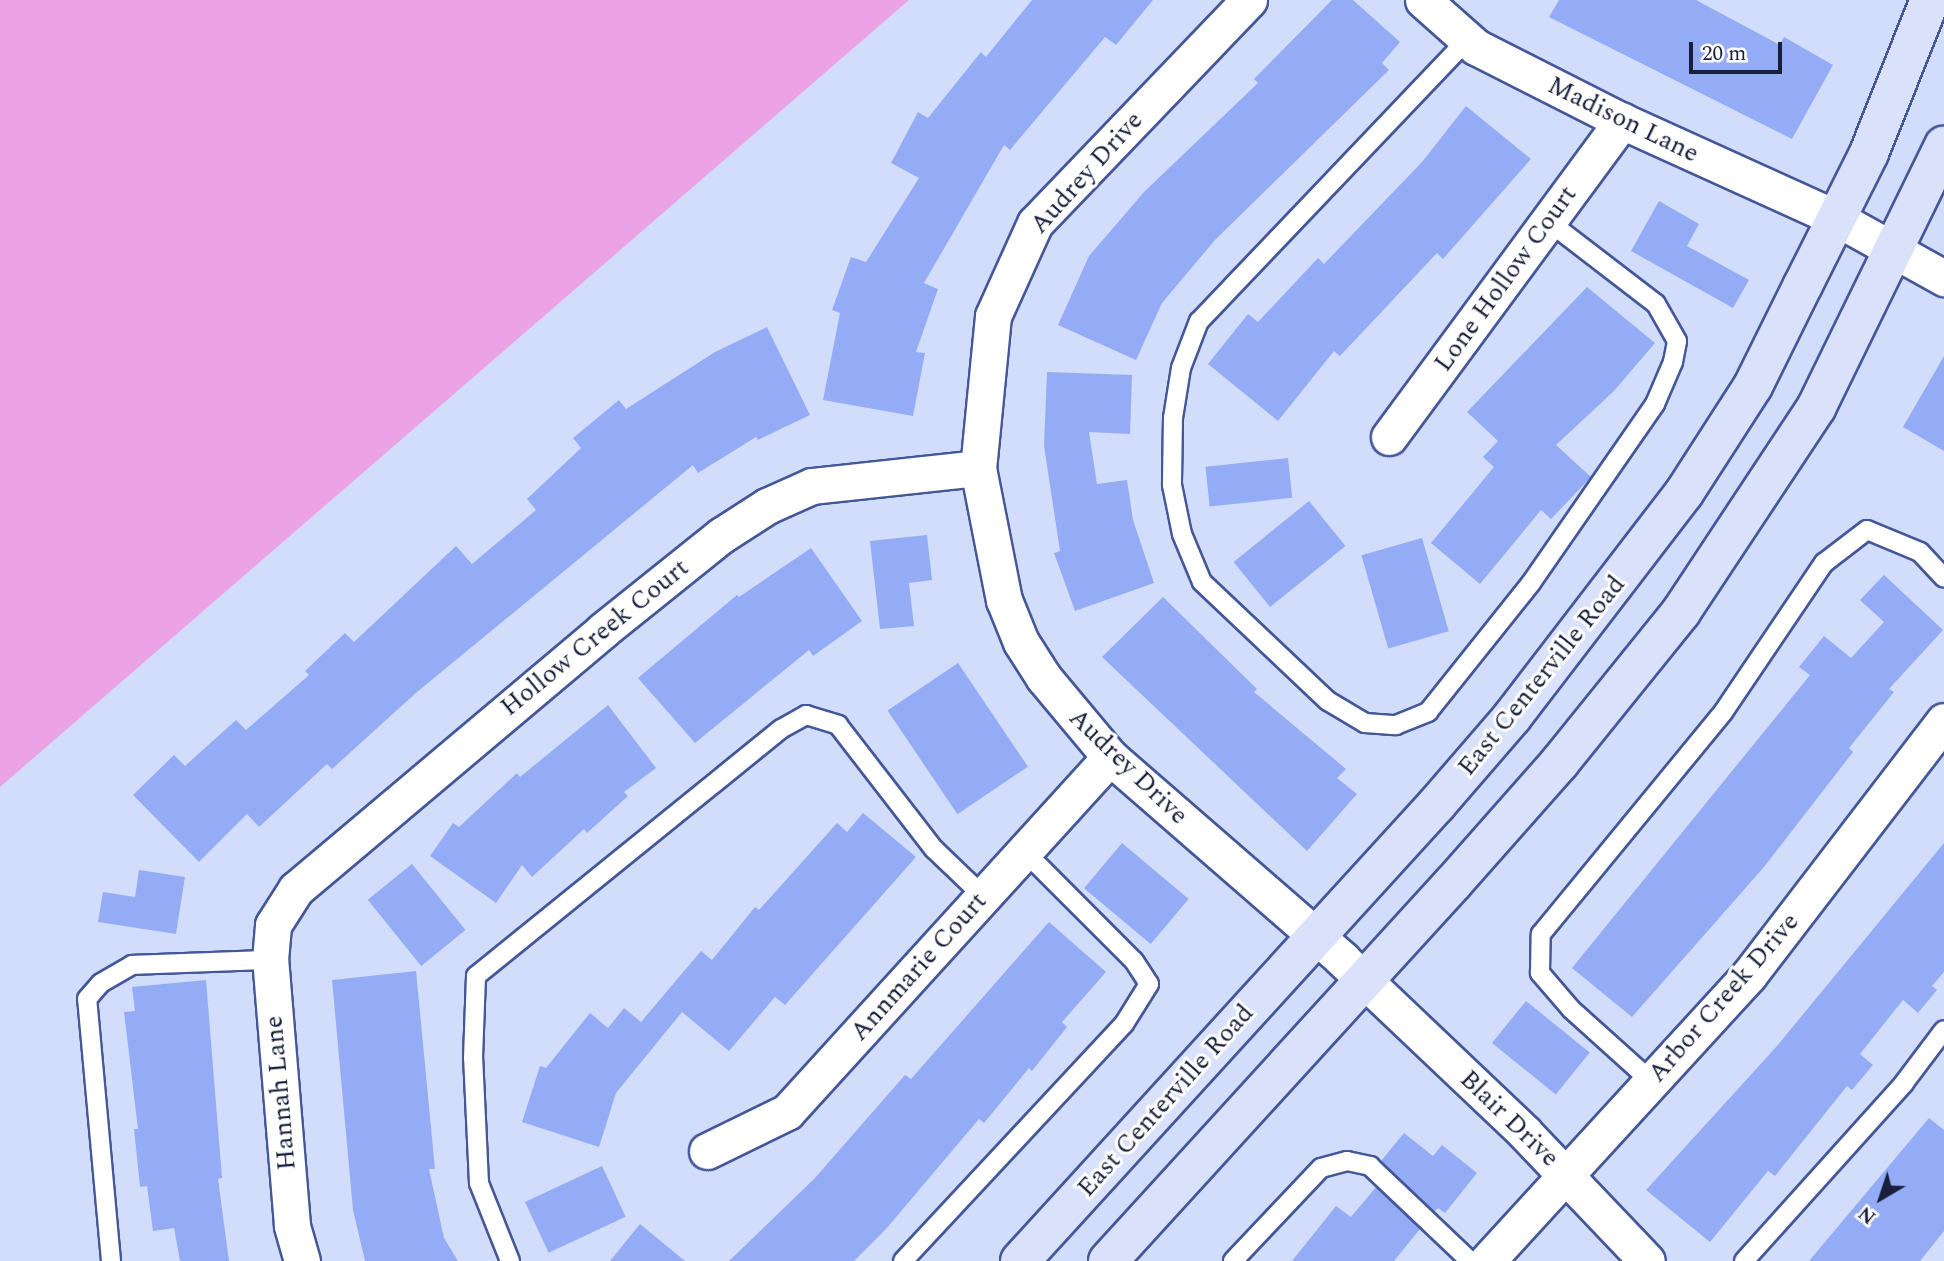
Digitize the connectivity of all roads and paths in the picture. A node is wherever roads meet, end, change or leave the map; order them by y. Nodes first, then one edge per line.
1 (1249, 0) edge
2 (1423, 0) edge
3 (1930, 0) edge
4 (1467, 40) junction
5 (1622, 121) junction
6 (1944, 146) edge
7 (1836, 218) junction
8 (1548, 221) junction
9 (1897, 249) junction
10 (1944, 278) edge
11 (1389, 437) dead end
12 (978, 468) junction
13 (1944, 578) edge
14 (1944, 721) edge
15 (1110, 757) junction
16 (1024, 851) junction
17 (983, 896) junction
18 (273, 925) joint
19 (1316, 936) junction
20 (270, 960) junction
21 (1366, 982) junction
22 (1944, 1030) edge
23 (1652, 1083) junction
24 (707, 1151) dead end
25 (1566, 1174) junction
26 (111, 1261) edge
27 (302, 1261) edge
28 (510, 1261) edge
29 (903, 1261) edge
30 (1020, 1261) edge
31 (1108, 1261) edge
32 (1233, 1261) edge
33 (1469, 1261) edge
34 (1487, 1261) edge
35 (1647, 1261) edge
36 (1744, 1261) edge

1 - 12 street, Audrey Drive
2 - 4 street, Madison Lane
3 - 7 main road, East Centerville Road
4 - 5 street, Madison Lane
4 - 8 lane
5 - 7 street, Madison Lane
5 - 8 street, Lone Hollow Court
6 - 9 main road
7 - 9 street, Madison Lane
7 - 19 main road, East Centerville Road
8 - 11 street, Lone Hollow Court
9 - 10 street, Madison Lane
9 - 21 main road
12 - 15 street, Audrey Drive
12 - 18 street, Hollow Creek Court
13 - 23 lane
14 - 23 street, Arbor Creek Drive
15 - 16 street, Annmarie Court
15 - 19 street, Audrey Drive
16 - 17 street, Annmarie Court
16 - 29 lane
17 - 24 street, Annmarie Court
17 - 28 lane
18 - 20 street, Hannah Lane
19 - 21 street, Audrey Drive
19 - 30 main road, East Centerville Road
20 - 26 lane
20 - 27 street, Hannah Lane
21 - 25 street, Blair Drive
21 - 31 main road
22 - 36 lane
23 - 25 street, Arbor Creek Drive
25 - 34 street, Arbor Creek Drive
25 - 35 street, Blair Drive
32 - 33 lane

